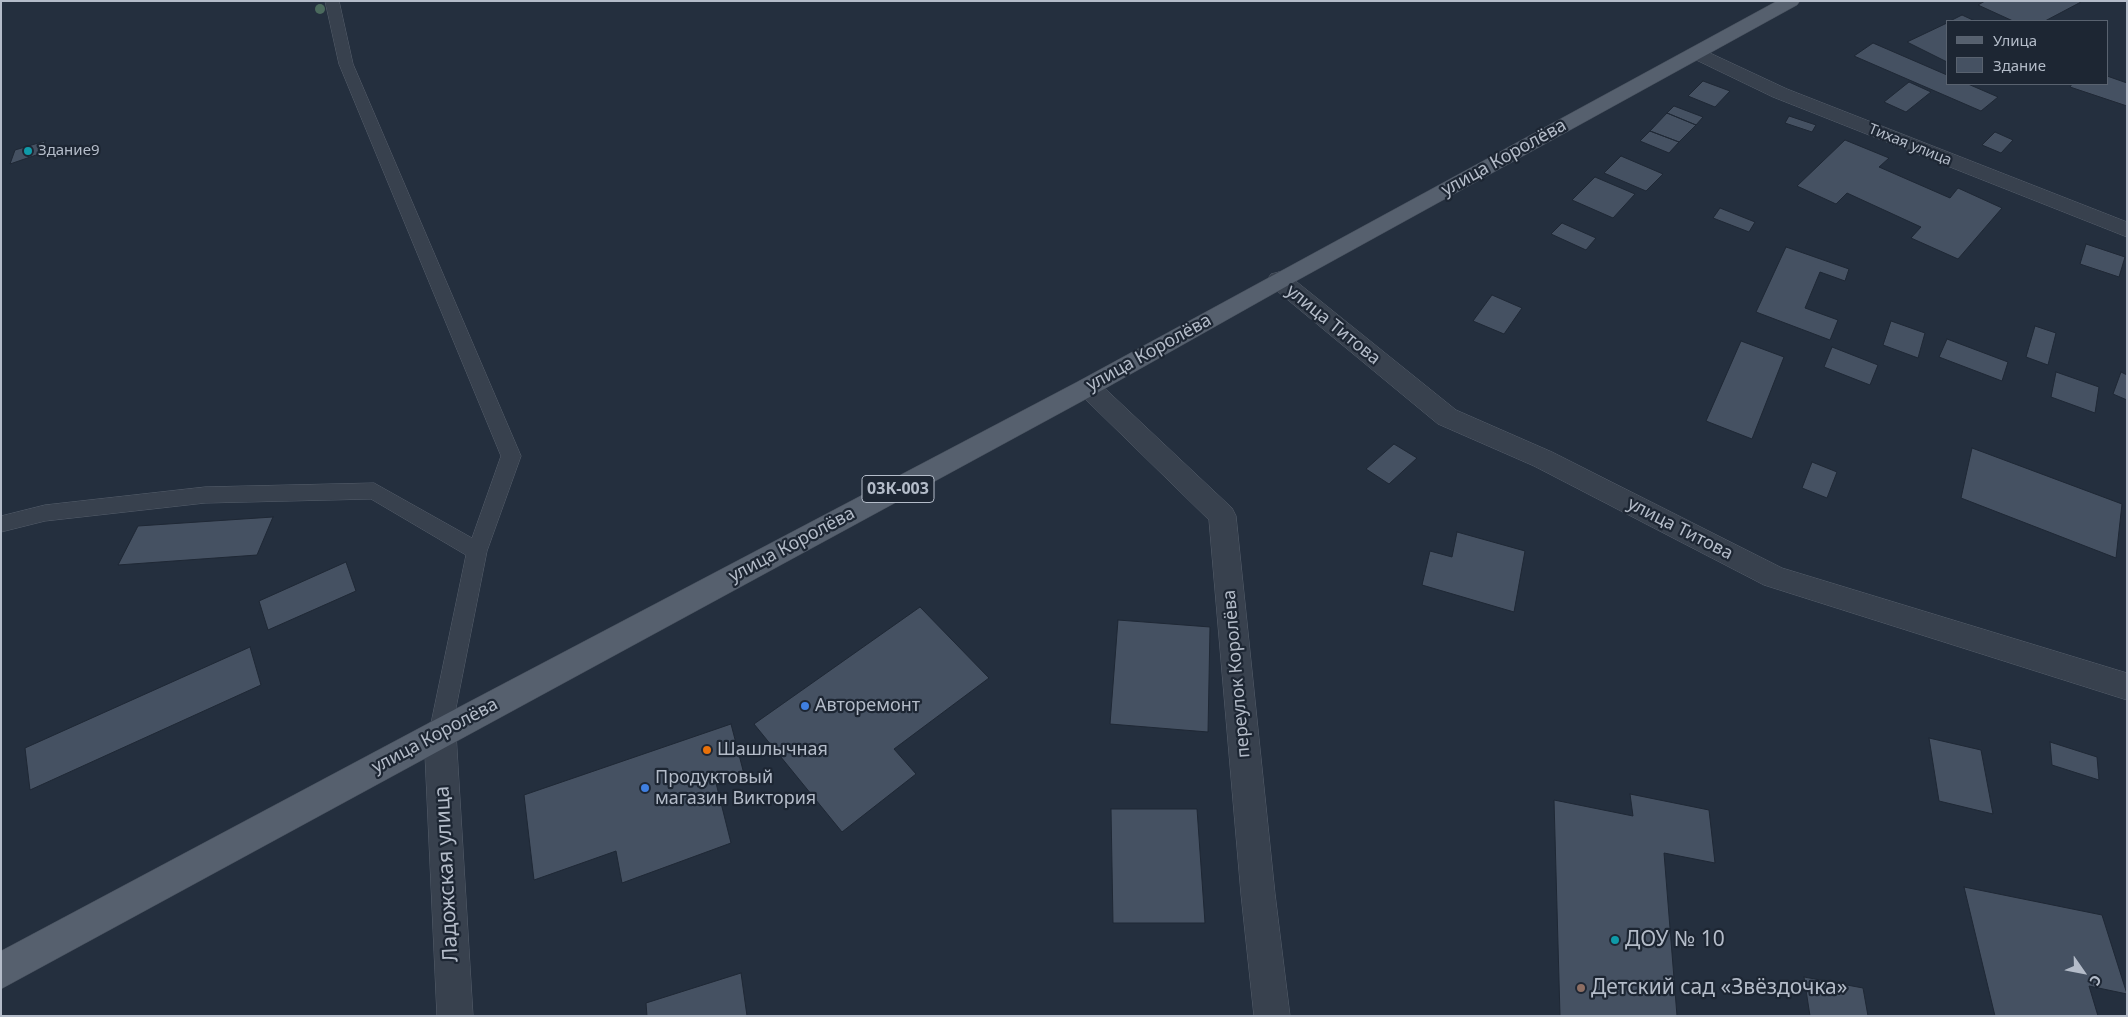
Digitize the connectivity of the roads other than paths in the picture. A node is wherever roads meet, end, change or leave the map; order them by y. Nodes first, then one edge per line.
1 (332, 1) edge
2 (1792, 1) edge
3 (1697, 53) junction
4 (2127, 230) edge
5 (1279, 280) junction
6 (1088, 387) junction
7 (1, 524) edge
8 (477, 551) junction
9 (2127, 687) edge
10 (440, 733) junction
11 (1, 971) edge
12 (454, 1016) edge
13 (1272, 1016) edge

1 - 8 lane
2 - 3 main road, улица Королёва / 03К-003
3 - 4 street, Тихая улица
3 - 5 main road, улица Королёва / 03К-003
5 - 6 main road, улица Королёва / 03К-003
5 - 9 street, улица Титова
6 - 10 main road, улица Королёва / 03К-003
6 - 13 street, переулок Королёва
7 - 8 lane
8 - 10 lane
10 - 11 main road, улица Королёва / 03К-003
10 - 12 street, Ладожская улица

